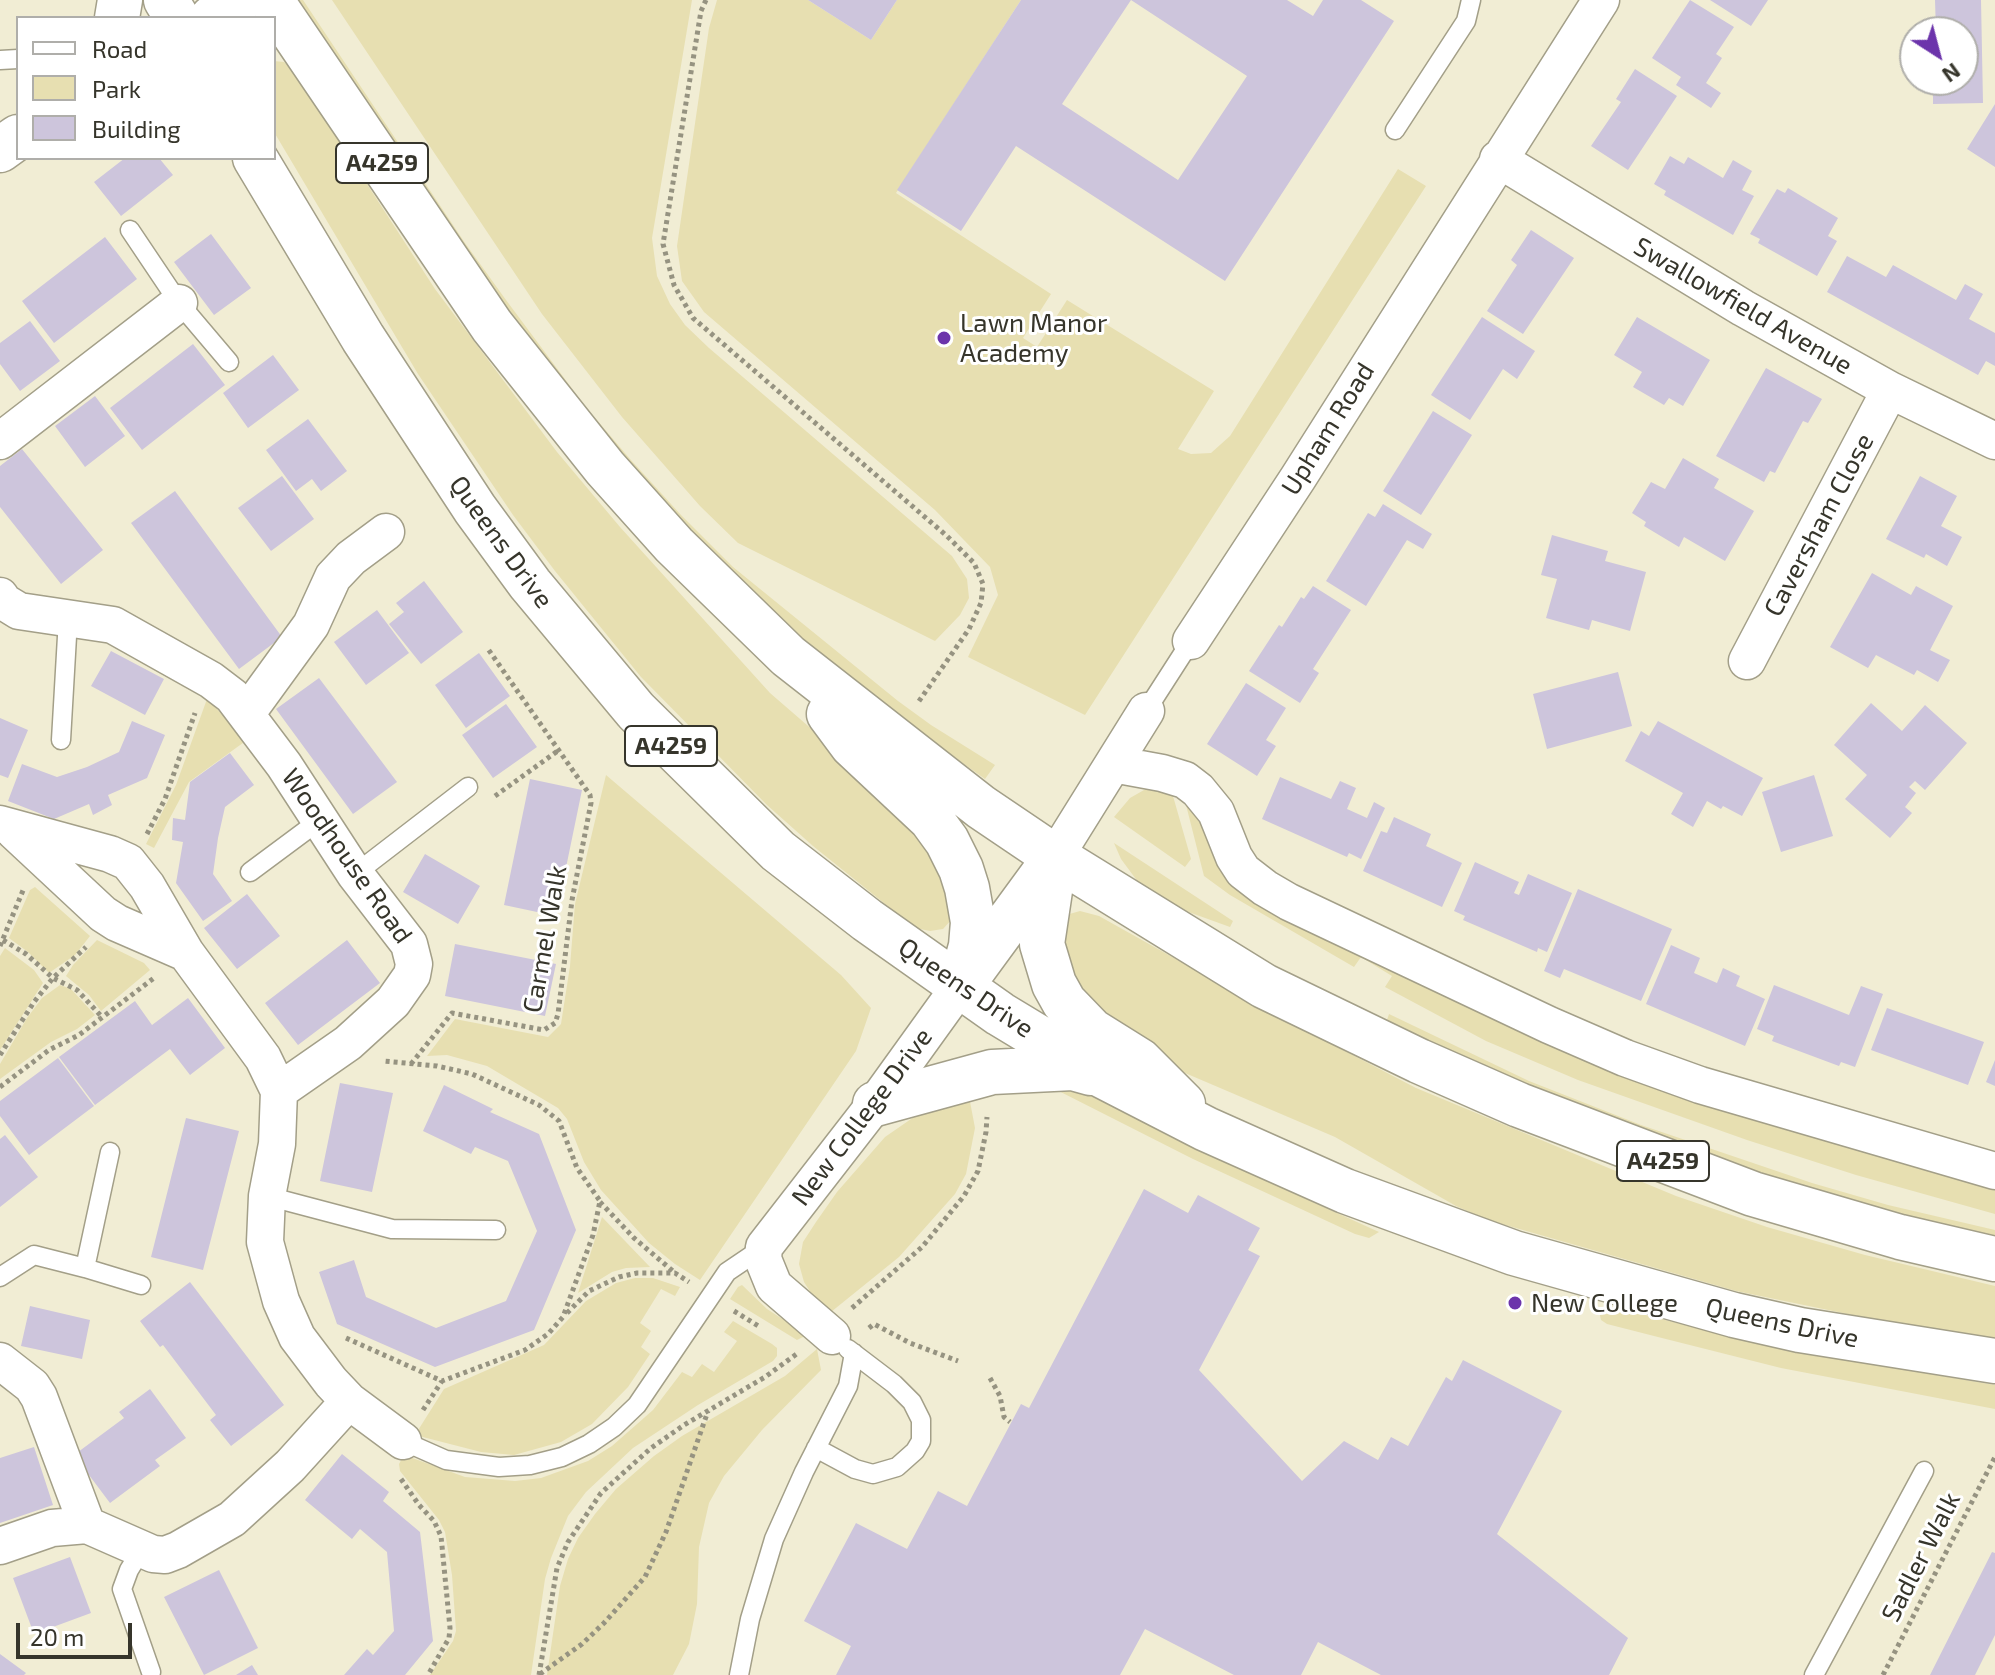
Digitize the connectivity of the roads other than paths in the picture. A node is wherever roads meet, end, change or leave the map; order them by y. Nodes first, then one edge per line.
1 (240, 0) edge
2 (271, 0) edge
3 (1471, 0) edge
4 (1601, 0) edge
5 (215, 16) edge
6 (1395, 130) dead end
7 (1498, 159) junction
8 (256, 160) edge
9 (130, 230) dead end
10 (179, 303) junction
11 (229, 362) dead end
12 (1890, 390) junction
13 (0, 441) edge
14 (1995, 441) edge
15 (386, 532) dead end
16 (0, 596) edge
17 (68, 619) junction
18 (1191, 641) joint
19 (788, 656) junction
20 (1747, 661) dead end
21 (1146, 711) joint
22 (247, 713) junction
23 (61, 740) dead end
24 (1113, 764) junction
25 (468, 787) road end
26 (320, 820) junction
27 (5, 826) edge
28 (1055, 857) junction
29 (250, 872) dead end
30 (355, 874) junction
31 (186, 953) junction
32 (960, 986) junction
33 (1101, 1075) junction
34 (279, 1091) junction
35 (875, 1104) junction
36 (1206, 1129) junction
37 (110, 1152) dead end
38 (1995, 1171) edge
39 (267, 1196) junction
40 (496, 1230) dead end
41 (764, 1247) junction
42 (1995, 1259) edge
43 (85, 1268) junction
44 (0, 1277) edge
45 (141, 1285) dead end
46 (840, 1335) junction
47 (0, 1361) edge
48 (1995, 1361) edge
49 (349, 1401) junction
50 (816, 1448) junction
51 (400, 1457) joint
52 (1924, 1471) dead end
53 (87, 1525) junction
54 (0, 1546) edge
55 (142, 1549) junction
56 (151, 1672) dead end
57 (739, 1675) edge
58 (1814, 1675) edge

1 - 5 main road
2 - 19 main road, A4259
3 - 6 lane
4 - 7 street, Upham Road
7 - 12 street, Swallowfield Avenue
7 - 18 street, Upham Road
8 - 32 main road, Queens Drive / A4259
9 - 10 lane
10 - 11 lane
10 - 13 street
12 - 14 street, Swallowfield Avenue
12 - 20 street, Caversham Close
15 - 22 street
16 - 17 street, Woodhouse Road
17 - 22 street, Woodhouse Road
17 - 23 lane
18 - 21 lane, Upham Road
19 - 28 main road, A4259
19 - 32 main road
21 - 24 street, Upham Road
22 - 26 street, Woodhouse Road
24 - 28 street, Upham Road
24 - 38 street
25 - 30 lane
26 - 29 lane
26 - 30 street, Woodhouse Road
27 - 31 street
27 - 31 street
28 - 32 main road
28 - 36 main road
28 - 42 main road, A4259
30 - 34 street, Woodhouse Road
31 - 34 street
32 - 33 main road, Queens Drive / A4259
32 - 35 street, New College Drive
33 - 35 main road
33 - 36 main road, Queens Drive / A4259
34 - 39 street, New College Drive
35 - 41 street, New College Drive
36 - 48 main road, Queens Drive / A4259
37 - 43 lane
39 - 40 lane
39 - 49 street, New College Drive
41 - 46 street
41 - 51 lane, New College Drive
43 - 44 lane
43 - 45 lane
46 - 50 lane
46 - 50 lane
47 - 53 street
49 - 51 street, New College Drive
49 - 55 street
50 - 57 lane
52 - 58 lane
53 - 54 street
53 - 55 street
55 - 56 lane

